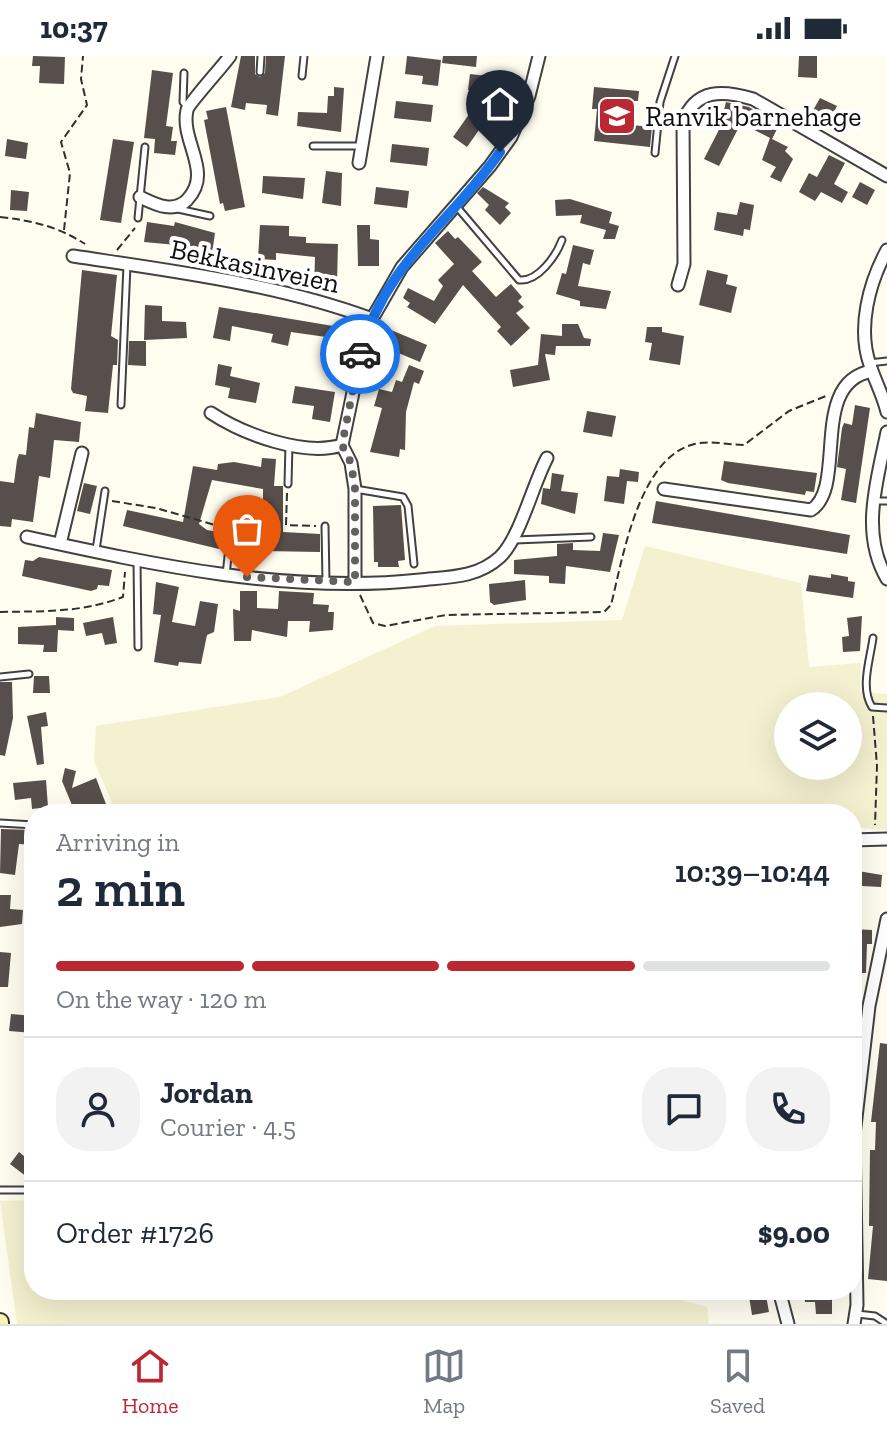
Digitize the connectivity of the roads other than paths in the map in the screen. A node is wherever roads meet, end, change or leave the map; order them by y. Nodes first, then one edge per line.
1 (230, 56) edge
2 (261, 56) edge
3 (304, 56) edge
4 (377, 56) edge
5 (539, 56) edge
6 (675, 56) edge
7 (260, 72) dead end
8 (184, 73) dead end
9 (302, 76) dead end
10 (188, 108) junction
11 (313, 146) dead end
12 (362, 146) junction
13 (145, 147) dead end
14 (655, 153) dead end
15 (359, 163) dead end
16 (887, 176) edge
17 (140, 197) junction
18 (456, 206) junction
19 (173, 208) junction
20 (210, 216) dead end
21 (138, 218) road end
22 (562, 240) dead end
23 (887, 250) edge
24 (73, 256) dead end
25 (128, 264) junction
26 (882, 275) edge
27 (678, 285) dead end
28 (372, 319) junction
29 (887, 361) edge
30 (871, 367) junction
31 (121, 405) dead end
32 (887, 412) edge
33 (211, 413) dead end
34 (887, 432) edge
35 (289, 443) junction
36 (342, 445) junction
37 (82, 453) dead end
38 (547, 458) dead end
39 (288, 484) road end
40 (355, 489) junction
41 (664, 489) dead end
42 (105, 491) dead end
43 (883, 503) edge
44 (325, 526) road end
45 (231, 529) road end
46 (27, 537) dead end
47 (591, 537) dead end
48 (510, 542) junction
49 (60, 544) junction
50 (96, 551) junction
51 (131, 558) junction
52 (414, 564) dead end
53 (225, 576) junction
54 (887, 579) edge
55 (326, 582) junction
56 (355, 582) junction
57 (873, 638) dead end
58 (138, 647) dead end
59 (29, 674) dead end
60 (0, 677) edge
61 (887, 708) edge
62 (0, 823) edge
63 (24, 824) edge
64 (887, 839) edge
65 (862, 840) edge
66 (887, 919) edge
67 (862, 1066) edge
68 (0, 1190) edge
69 (24, 1190) edge
70 (782, 1300) edge
71 (855, 1319) edge
72 (788, 1324) edge
73 (887, 1324) edge

1 - 10 street
2 - 7 lane
3 - 9 lane
4 - 12 street
5 - 18 street
6 - 14 lane
8 - 10 lane
10 - 19 street
11 - 12 lane
12 - 15 street
13 - 17 lane
16 - 27 street
17 - 19 street
17 - 21 lane
18 - 22 lane
18 - 28 street
19 - 20 lane
23 - 26 street
24 - 25 street, Bekkasinveien
25 - 28 street, Bekkasinveien
25 - 31 lane, Bekkasinveien
26 - 30 street
28 - 36 street
29 - 30 lane
30 - 32 street
30 - 41 street
33 - 35 street
34 - 43 street
35 - 36 street
35 - 39 lane
36 - 40 street
37 - 49 street
38 - 48 street
40 - 52 lane
40 - 56 street
42 - 50 lane
43 - 54 street
44 - 55 lane
45 - 53 lane
46 - 49 street
47 - 48 lane
48 - 56 street
49 - 50 street
50 - 51 street
51 - 53 street
51 - 58 lane
53 - 55 street
55 - 56 street
57 - 61 lane
59 - 60 lane
62 - 63 lane
64 - 65 street
66 - 67 street
68 - 69 lane
70 - 72 street
71 - 73 lane

